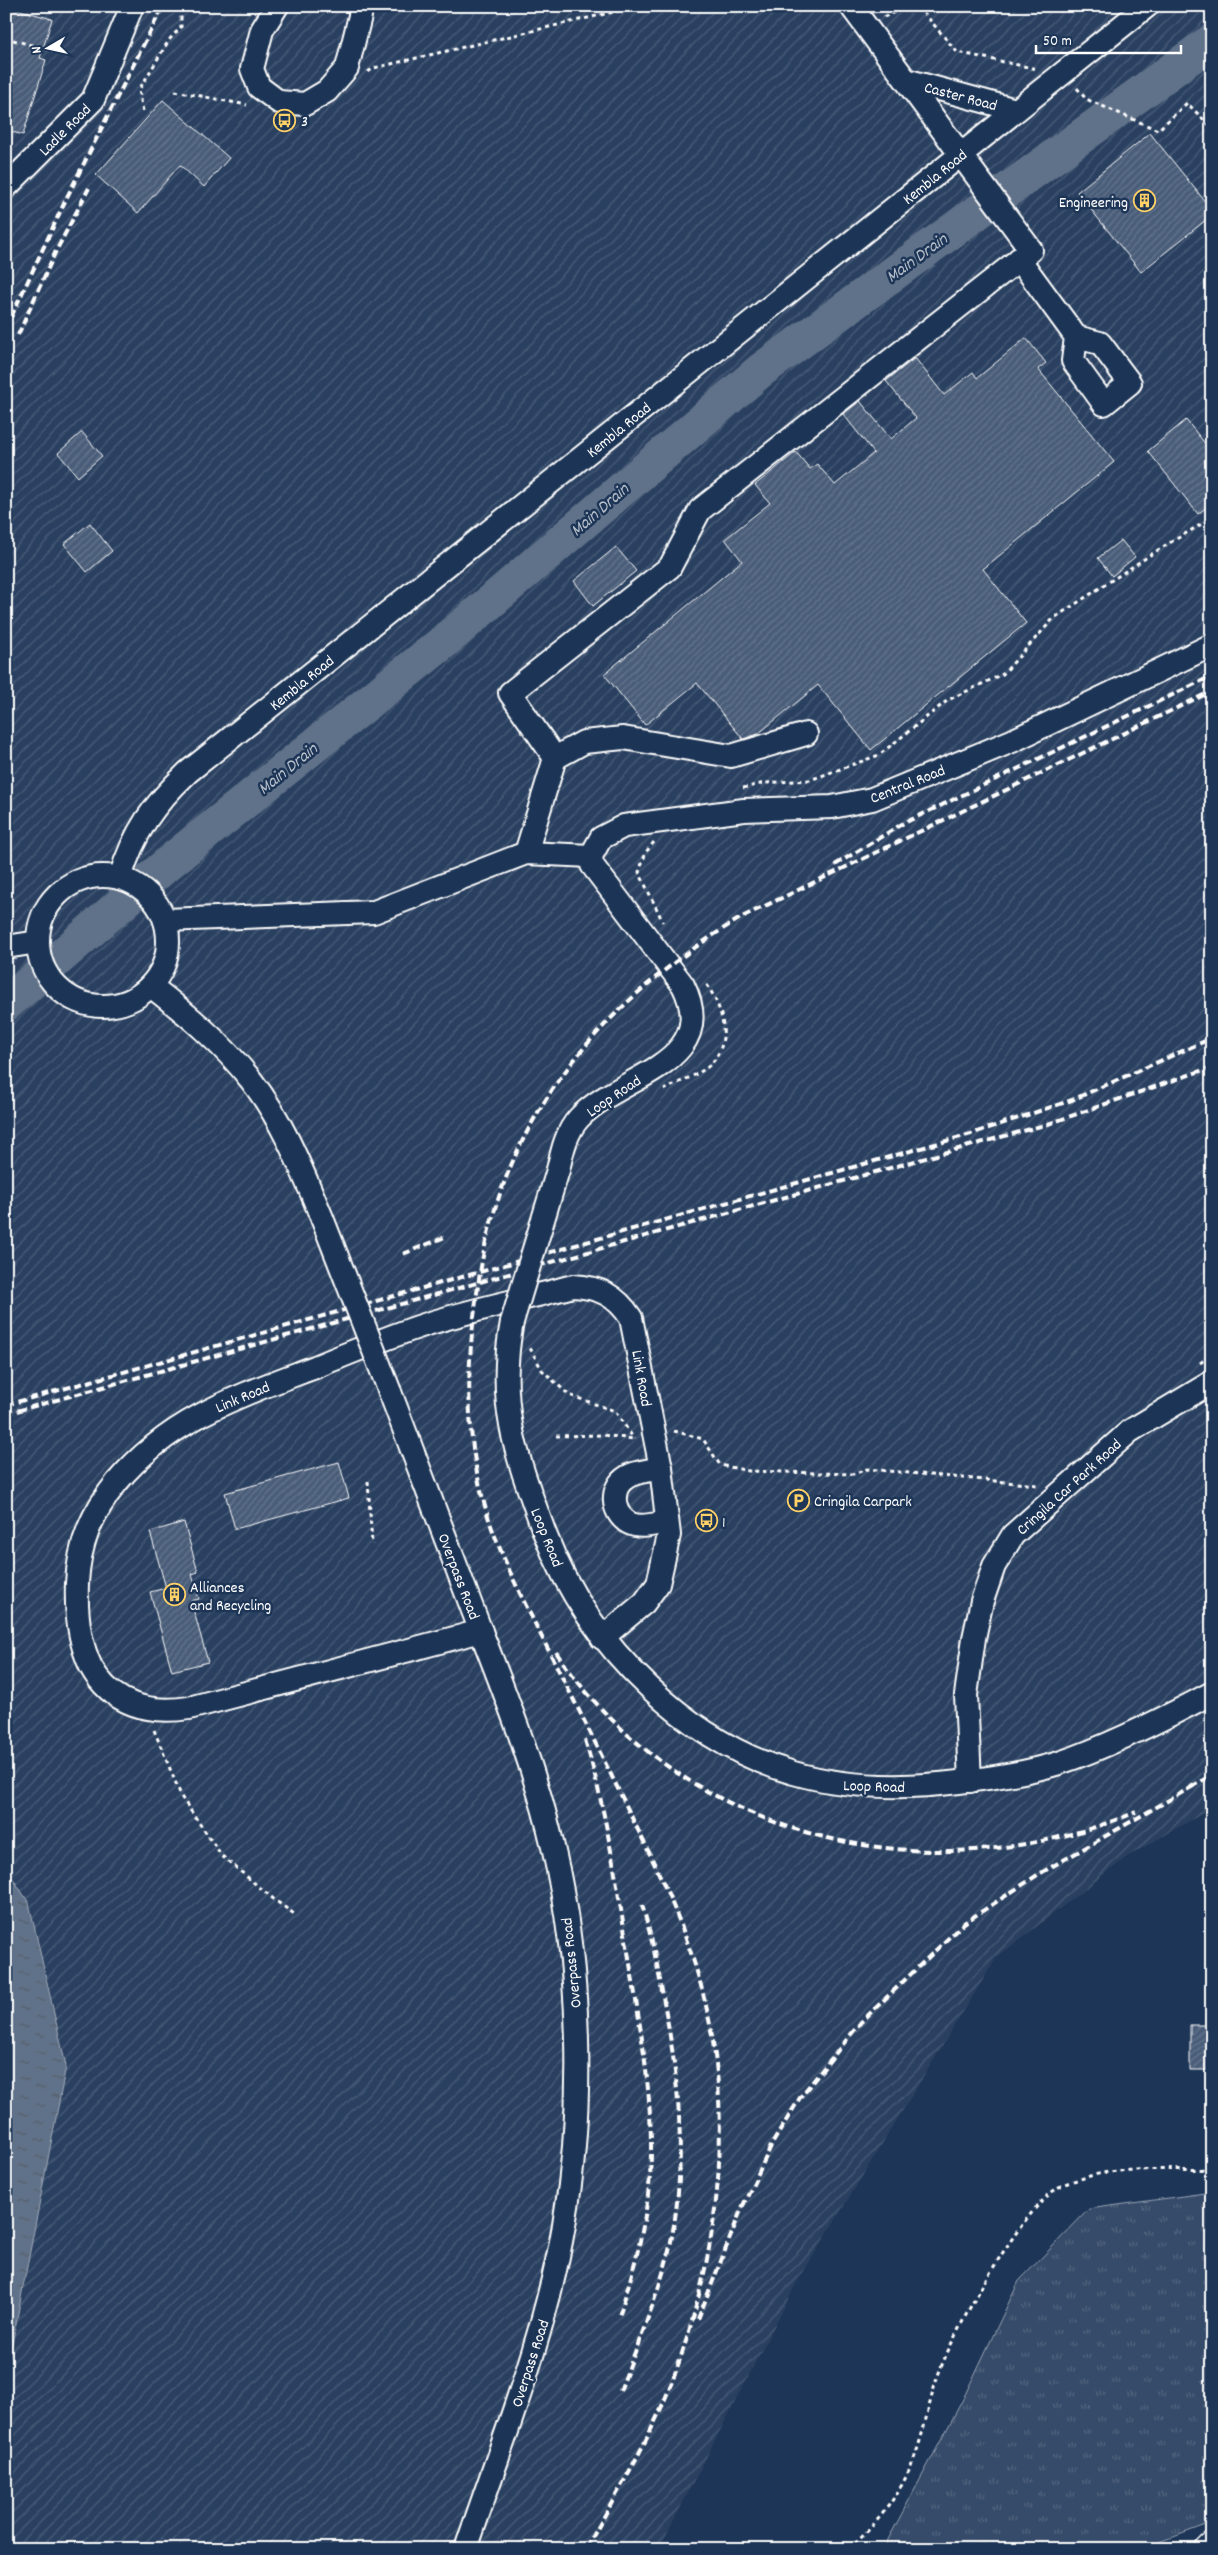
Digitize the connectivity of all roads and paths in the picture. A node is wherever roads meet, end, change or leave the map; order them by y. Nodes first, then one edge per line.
1 (132, 6) edge
2 (181, 6) edge
3 (277, 6) edge
4 (360, 6) edge
5 (639, 6) edge
6 (657, 6) edge
7 (908, 6) edge
8 (918, 6) edge
9 (1147, 6) edge
10 (844, 7) edge
11 (865, 25) junction
12 (13, 40) dead end
13 (68, 55) dead end
14 (366, 73) dead end
15 (1064, 73) junction
16 (906, 80) junction
17 (175, 91) dead end
18 (252, 106) dead end
19 (1016, 110) junction
20 (143, 111) dead end
21 (1212, 128) edge
22 (961, 154) junction
23 (6, 187) edge
24 (1019, 259) junction
25 (1076, 337) dead end
26 (1212, 645) edge
27 (806, 734) dead end
28 (554, 758) junction
29 (526, 853) junction
30 (591, 856) junction
31 (120, 878) junction
32 (160, 910) junction
33 (6, 947) edge
34 (39, 948) junction
35 (151, 986) junction
36 (529, 1339) dead end
37 (1212, 1355) edge
38 (1205, 1373) edge
39 (556, 1436) dead end
40 (643, 1436) junction
41 (661, 1468) junction
42 (368, 1481) dead end
43 (1043, 1481) dead end
44 (667, 1522) junction
45 (372, 1545) dead end
46 (481, 1631) junction
47 (602, 1638) junction
48 (1212, 1693) edge
49 (145, 1708) junction
50 (970, 1780) junction
51 (298, 1916) dead end
52 (1212, 2169) edge
53 (1212, 2546) edge
54 (466, 2549) edge
55 (849, 2549) edge
56 (1209, 2549) edge

1 - 23 street, Ladle Road
2 - 20 path
3 - 4 street
5 - 14 path
6 - 10 path
7 - 11 path
8 - 15 path
9 - 15 street, Kembla Road
10 - 11 street, Caster Road
11 - 16 street, Caster Road
12 - 13 path
15 - 19 street, Kembla Road
15 - 21 path
16 - 19 street, Caster Road
16 - 22 street, Caster Road
17 - 18 path
19 - 22 street, Kembla Road
22 - 24 street, Caster Road
22 - 31 street, Kembla Road
24 - 25 street
24 - 28 street
26 - 30 street, Central Road
27 - 28 street
28 - 29 street
29 - 30 street
29 - 32 street
30 - 47 street, Loop Road, bridge
31 - 32 street
31 - 34 street
32 - 35 street
33 - 34 street
34 - 35 street
35 - 46 street, Overpass Road, bridge
36 - 40 path
37 - 38 path
38 - 50 street, Cringila Car Park Road
39 - 40 path
40 - 41 street, Link Road
40 - 43 path
40 - 49 street, Link Road
41 - 44 street, Link Road
41 - 44 street
42 - 45 path
44 - 47 street, Link Road
46 - 49 street, Link Road
46 - 54 street, Overpass Road
47 - 50 street, Loop Road
48 - 50 street, Loop Road
49 - 51 path
52 - 55 path
53 - 56 main road

